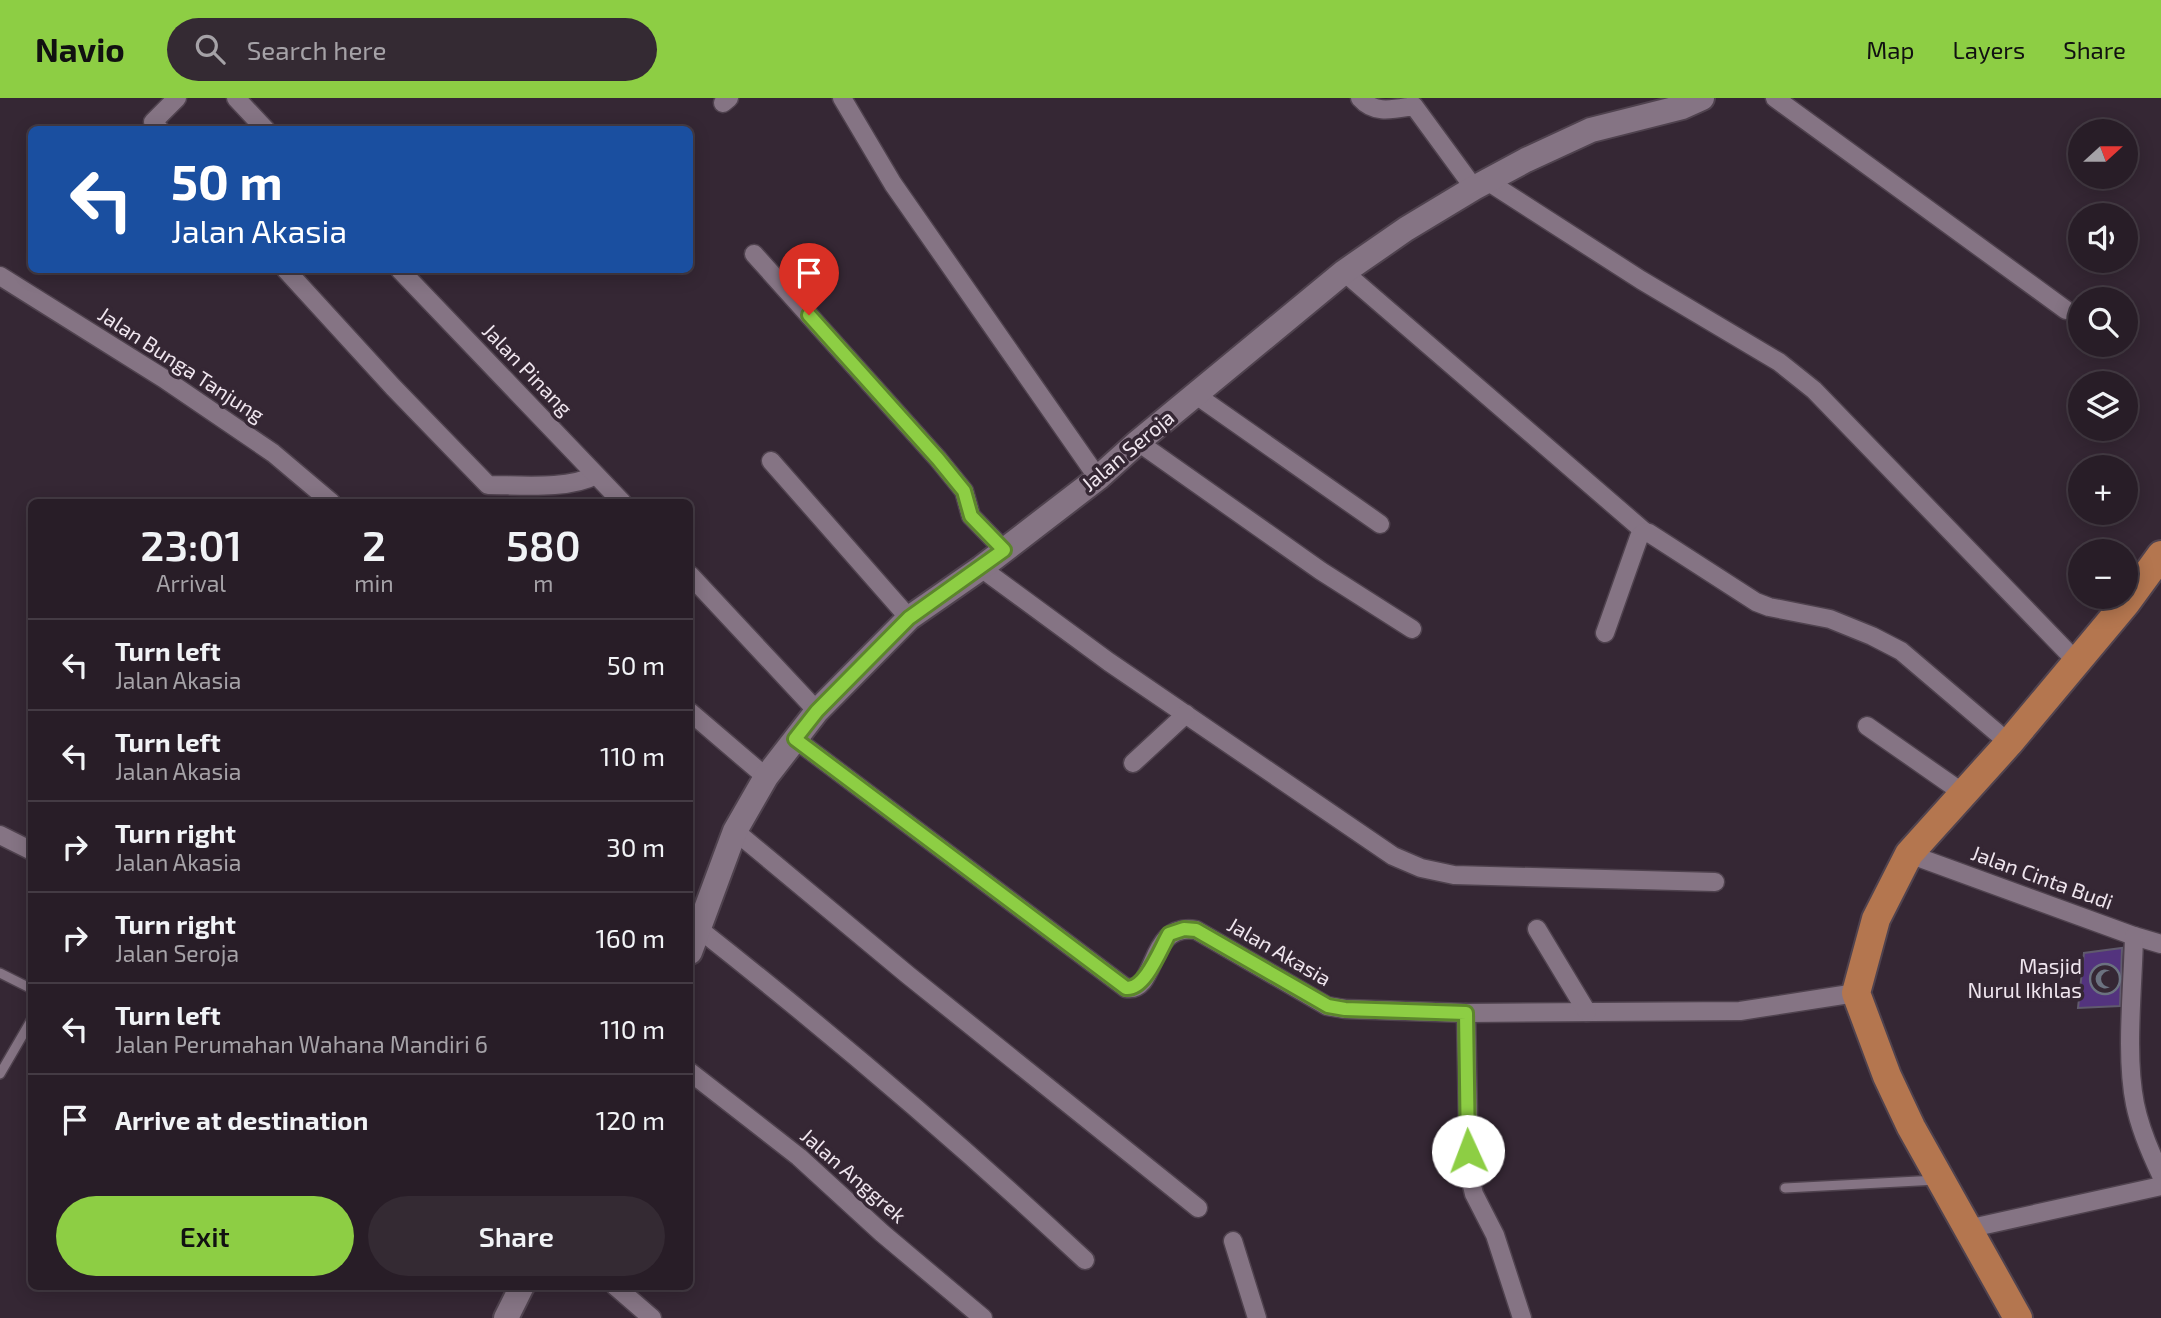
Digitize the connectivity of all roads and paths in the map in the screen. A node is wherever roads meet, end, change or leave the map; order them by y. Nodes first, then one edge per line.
1 (177, 98) edge
2 (236, 98) edge
3 (842, 98) edge
4 (1360, 98) edge
5 (1702, 98) edge
6 (1775, 98) edge
7 (1418, 102) edge
8 (156, 126) edge
9 (262, 126) edge
10 (1481, 185) junction
11 (754, 254) dead end
12 (1344, 272) junction
13 (289, 273) edge
14 (403, 273) edge
15 (0, 276) edge
16 (2066, 310) dead end
17 (1196, 395) junction
18 (1138, 442) junction
19 (771, 461) dead end
20 (596, 475) junction
21 (1098, 478) junction
22 (327, 499) edge
23 (619, 499) edge
24 (1380, 524) dead end
25 (1645, 532) junction
26 (1004, 550) junction
27 (2161, 555) edge
28 (981, 568) junction
29 (693, 578) edge
30 (909, 618) junction
31 (1412, 629) dead end
32 (1605, 633) dead end
33 (2077, 662) junction
34 (817, 711) junction
35 (1186, 714) junction
36 (693, 715) edge
37 (1867, 726) dead end
38 (795, 739) junction
39 (2009, 743) junction
40 (1133, 763) dead end
41 (766, 777) junction
42 (1963, 793) junction
43 (735, 831) junction
44 (0, 835) edge
45 (28, 849) edge
46 (1909, 853) junction
47 (1715, 882) dead end
48 (699, 929) junction
49 (1537, 929) dead end
50 (2134, 936) junction
51 (693, 944) edge
52 (2161, 944) edge
53 (0, 973) edge
54 (28, 987) edge
55 (1856, 993) junction
56 (1587, 1012) junction
57 (1466, 1013) junction
58 (28, 1026) edge
59 (0, 1074) edge
60 (693, 1074) edge
61 (2161, 1175) edge
62 (1938, 1180) junction
63 (2161, 1186) edge
64 (1785, 1188) dead end
65 (1198, 1208) dead end
66 (1967, 1229) junction
67 (1233, 1241) dead end
68 (1085, 1260) dead end
69 (520, 1290) edge
70 (620, 1290) edge
71 (506, 1318) edge
72 (652, 1318) edge
73 (982, 1318) edge
74 (1257, 1318) edge
75 (1522, 1318) edge
76 (2018, 1318) edge

1 - 8 street
2 - 9 street
3 - 21 street
4 - 7 street
5 - 10 street, Jalan Seroja
6 - 16 street
7 - 10 street
10 - 12 street, Jalan Seroja
10 - 33 street
11 - 26 street
12 - 17 street, Jalan Seroja
12 - 25 street
13 - 20 street
14 - 20 street, Jalan Pinang
15 - 22 street, Jalan Bunga Tanjung
17 - 18 street, Jalan Seroja
17 - 24 street
18 - 21 street, Jalan Seroja
18 - 31 street
19 - 30 street
20 - 23 street, Jalan Pinang
21 - 26 street, Jalan Seroja
25 - 32 street
25 - 39 street
26 - 28 street, Jalan Seroja
27 - 33 main road
28 - 30 street, Jalan Seroja
28 - 35 street
29 - 34 street
30 - 34 street, Jalan Seroja
33 - 39 main road
34 - 38 street, Jalan Seroja
35 - 40 street
35 - 47 street
36 - 41 street
37 - 42 street
38 - 41 street, Jalan Seroja
38 - 57 street, Jalan Akasia
39 - 42 main road
41 - 43 street, Jalan Seroja
42 - 46 main road
43 - 48 street, Jalan Seroja
43 - 65 street
44 - 45 street
46 - 50 street, Jalan Cinta Budi
46 - 55 main road
48 - 51 street, Jalan Seroja
48 - 68 street
49 - 56 street
50 - 52 street, Jalan Cinta Budi
50 - 61 street
53 - 54 lane
55 - 56 street, Jalan Akasia
55 - 62 main road
56 - 57 street, Jalan Akasia
57 - 75 street
58 - 59 lane
60 - 73 street, Jalan Anggrek
62 - 64 lane
62 - 66 main road
63 - 66 street
66 - 76 main road
67 - 74 street
69 - 71 street
70 - 72 street

